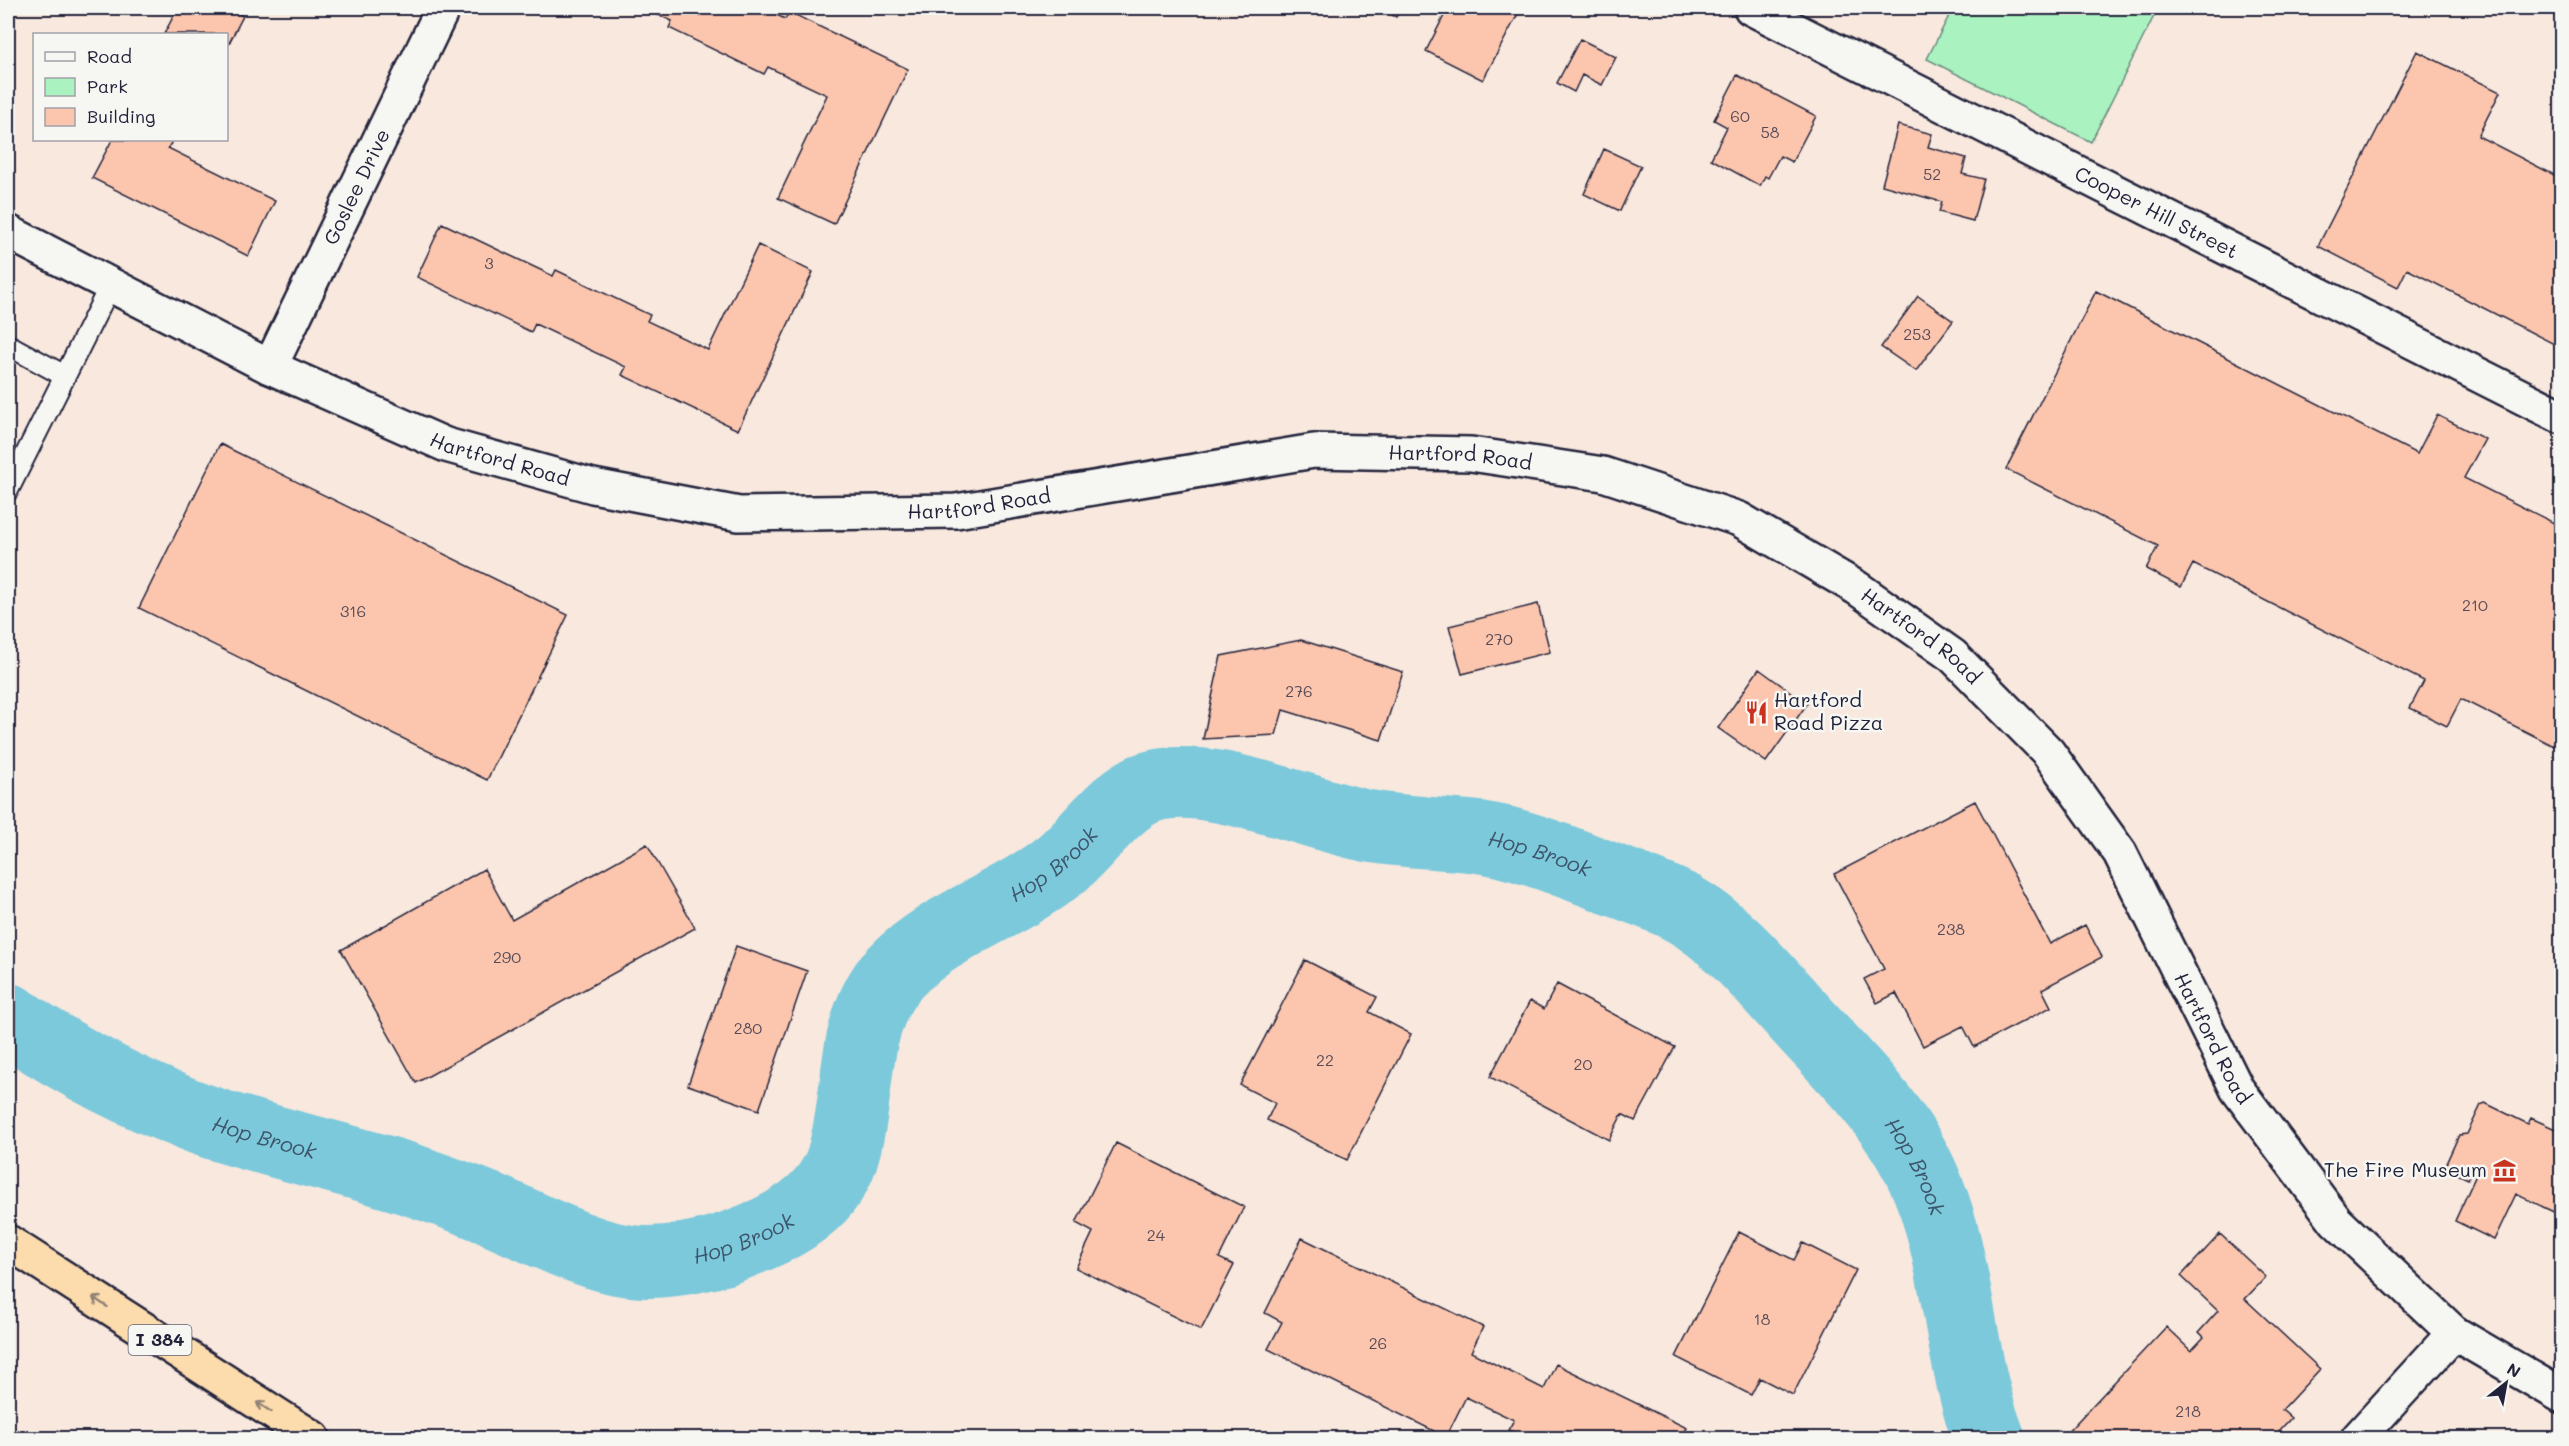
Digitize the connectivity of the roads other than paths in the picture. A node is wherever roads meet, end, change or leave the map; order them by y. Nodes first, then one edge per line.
1 (443, 8) edge
2 (1751, 8) edge
3 (8, 231) edge
4 (111, 284) junction
5 (8, 345) edge
6 (270, 367) junction
7 (65, 376) junction
8 (2562, 417) edge
9 (8, 490) edge
10 (8, 1242) edge
11 (2454, 1332) junction
12 (2562, 1396) edge
13 (313, 1438) edge
14 (2358, 1438) edge

1 - 6 main road, Goslee Drive
2 - 8 main road, Cooper Hill Street
3 - 4 main road, Hartford Road
4 - 6 main road, Hartford Road
4 - 7 lane
5 - 7 lane
6 - 11 main road, Hartford Road
7 - 9 lane
13 -> 10 highway, I 384
11 - 12 main road, Hartford Road
11 - 14 main road

